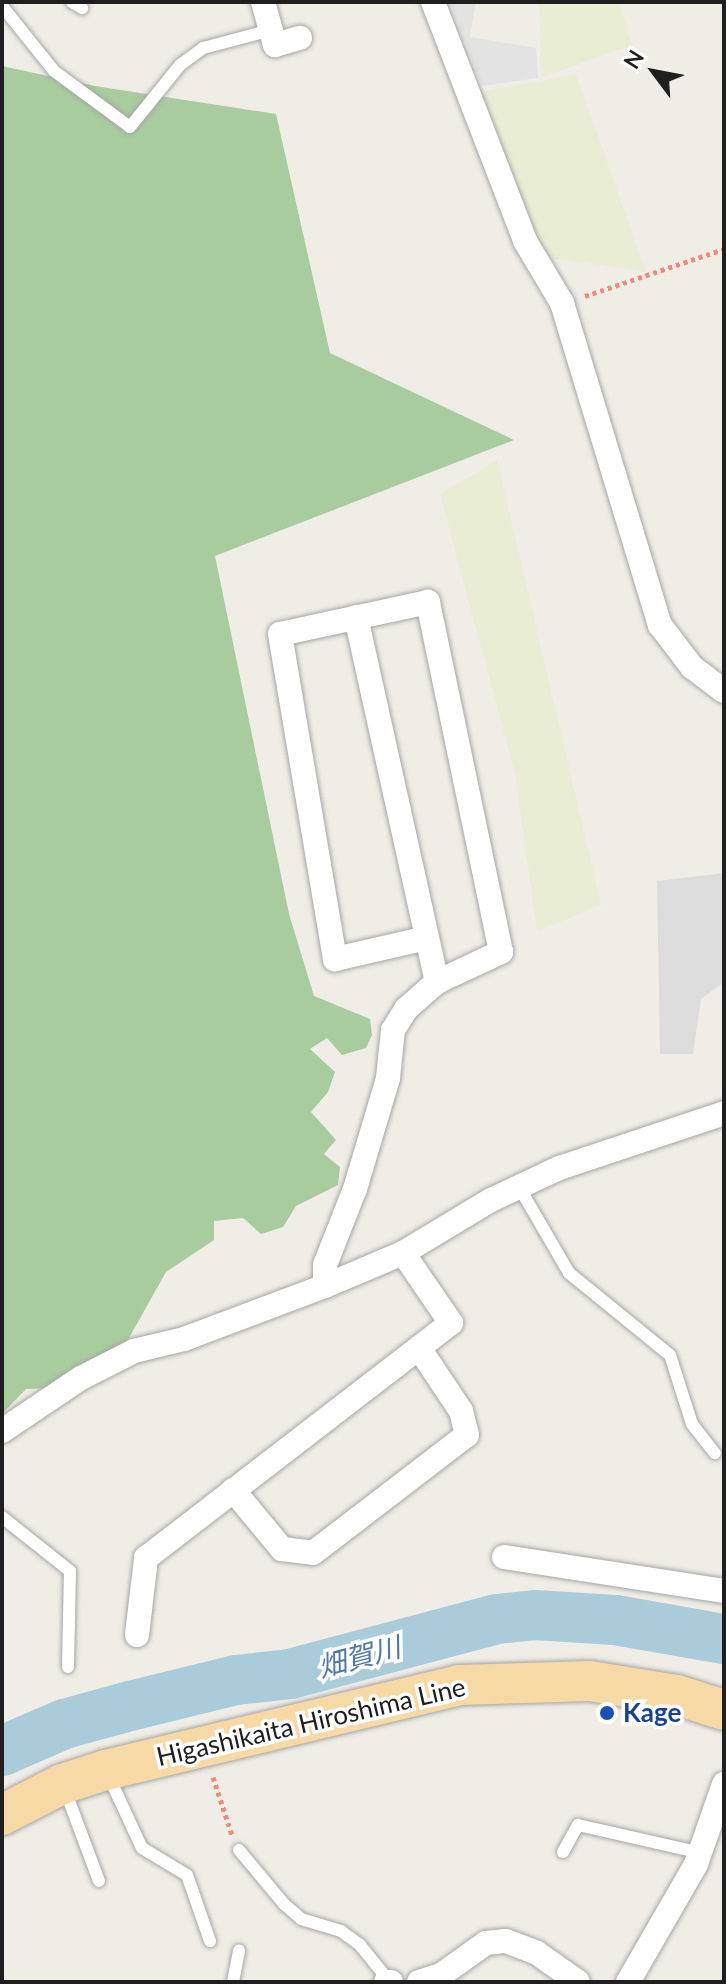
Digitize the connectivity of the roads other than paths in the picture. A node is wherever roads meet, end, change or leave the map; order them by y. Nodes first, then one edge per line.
1 (263, 2) edge
2 (433, 2) edge
3 (2, 6) edge
4 (271, 30) junction
5 (300, 38) dead end
6 (356, 617) junction
7 (724, 691) edge
8 (427, 938) junction
9 (437, 982) junction
10 (724, 1113) edge
11 (519, 1187) junction
12 (403, 1253) junction
13 (325, 1286) junction
14 (419, 1348) junction
15 (2, 1431) edge
16 (715, 1453) dead end
17 (233, 1490) junction
18 (2, 1517) edge
19 (504, 1557) dead end
20 (724, 1591) edge
21 (137, 1635) dead end
22 (68, 1667) dead end
23 (724, 1710) edge
24 (106, 1770) junction
25 (62, 1784) junction
26 (724, 1784) edge
27 (2, 1815) edge
28 (239, 1850) road end
29 (563, 1852) dead end
30 (701, 1853) junction
31 (99, 1881) dead end
32 (210, 1941) dead end
33 (239, 1951) dead end
34 (233, 1982) edge
35 (389, 1982) edge
36 (419, 1982) edge
37 (578, 1982) edge
38 (628, 1982) edge

1 - 4 street
2 - 7 street
3 - 4 lane
4 - 5 street
6 - 8 street
6 - 8 street
6 - 9 street
8 - 9 street
9 - 13 street
10 - 11 street
11 - 12 street
11 - 16 lane
12 - 13 street
12 - 14 street
13 - 15 street
14 - 17 street
14 - 17 street
17 - 21 street
18 - 22 lane
19 - 20 street
23 - 24 main road, Higashikaita Hiroshima Line
24 - 25 main road, Higashikaita Hiroshima Line
24 - 32 lane
25 - 27 main road, Higashikaita Hiroshima Line
25 - 31 lane
26 - 30 street
28 - 35 lane
29 - 30 lane
30 - 38 street
33 - 34 lane
36 - 37 street

